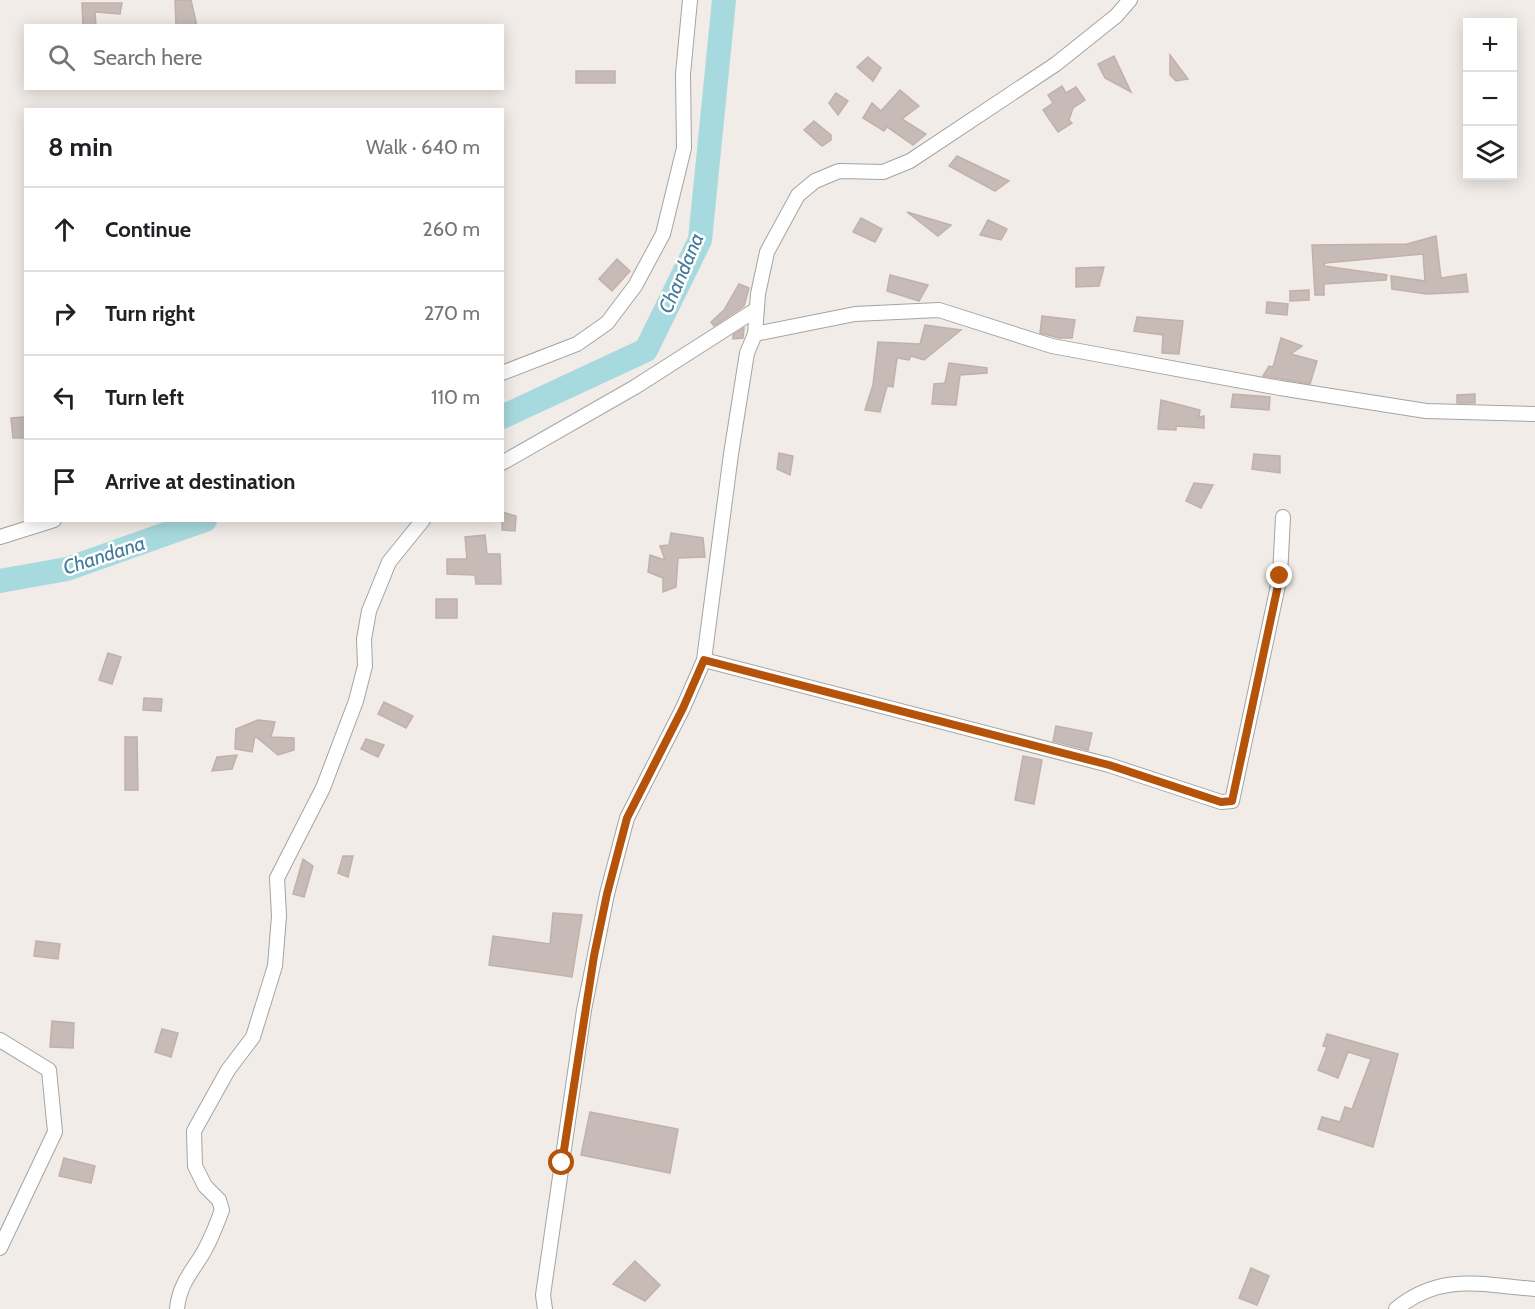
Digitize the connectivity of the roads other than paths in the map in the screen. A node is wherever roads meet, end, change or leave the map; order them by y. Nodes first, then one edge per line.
1 (690, 0) edge
2 (1130, 0) edge
3 (757, 309) junction
4 (755, 334) junction
5 (504, 372) edge
6 (1535, 414) edge
7 (504, 462) edge
8 (1283, 517) dead end
9 (48, 522) edge
10 (421, 522) edge
11 (0, 537) edge
12 (704, 660) junction
13 (0, 1040) edge
14 (0, 1248) edge
15 (1535, 1289) edge
16 (177, 1309) edge
17 (545, 1309) edge
18 (1396, 1309) edge

1 - 5 street
2 - 3 street
3 - 4 street
3 - 7 street
4 - 6 street
4 - 12 street
8 - 12 street
9 - 11 street
10 - 16 street
12 - 17 street
13 - 14 street
15 - 18 street

